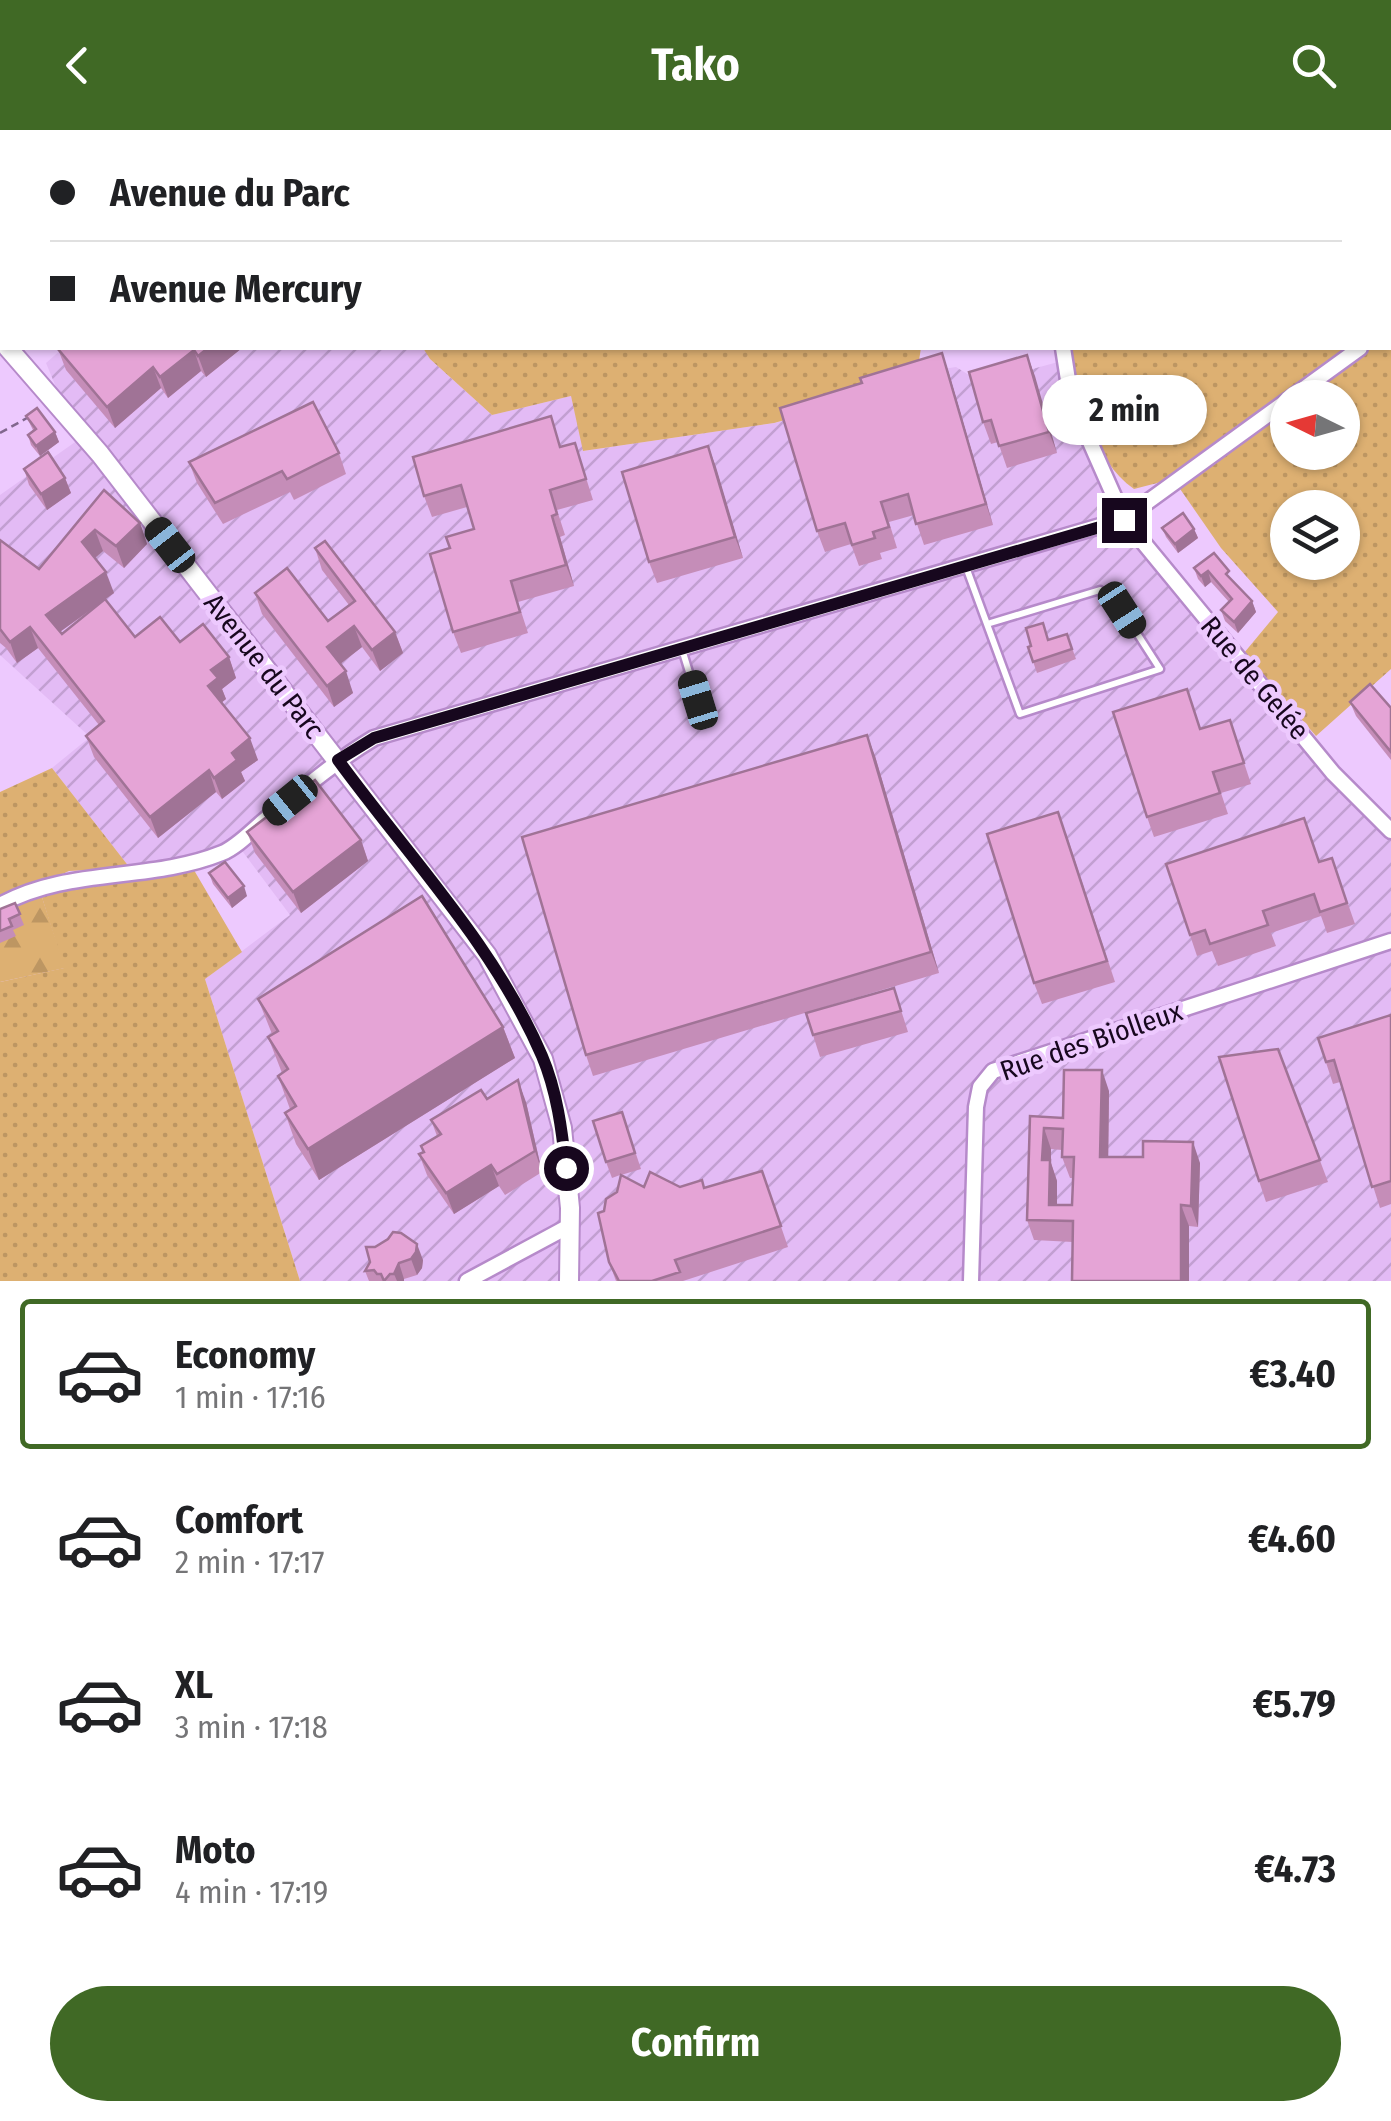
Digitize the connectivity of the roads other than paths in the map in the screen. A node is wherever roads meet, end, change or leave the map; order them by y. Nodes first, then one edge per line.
1 (10, 350) edge
2 (1063, 350) edge
3 (1357, 350) edge
4 (1315, 380) edge
5 (56, 400) junction
6 (1270, 413) edge
7 (27, 418) edge
8 (1124, 520) junction
9 (966, 566) junction
10 (987, 624) junction
11 (682, 648) junction
12 (702, 715) dead end
13 (338, 760) junction
14 (1391, 831) edge
15 (0, 905) edge
16 (1391, 941) edge
17 (571, 1225) junction
18 (467, 1281) edge
19 (569, 1281) edge
20 (970, 1281) edge

1 - 5 street, Avenue du Parc
2 - 8 street, Rue de Gelée
3 - 4 street
5 - 7 lane
5 - 13 street, Avenue du Parc
6 - 8 street
8 - 9 street
8 - 14 street, Rue de Gelée
9 - 10 lane
9 - 11 street
10 - 10 lane
11 - 12 lane
11 - 13 street
13 - 15 street
13 - 17 street, Avenue du Parc
16 - 20 street, Rue des Biolleux
17 - 18 street
17 - 19 street, Avenue du Parc

